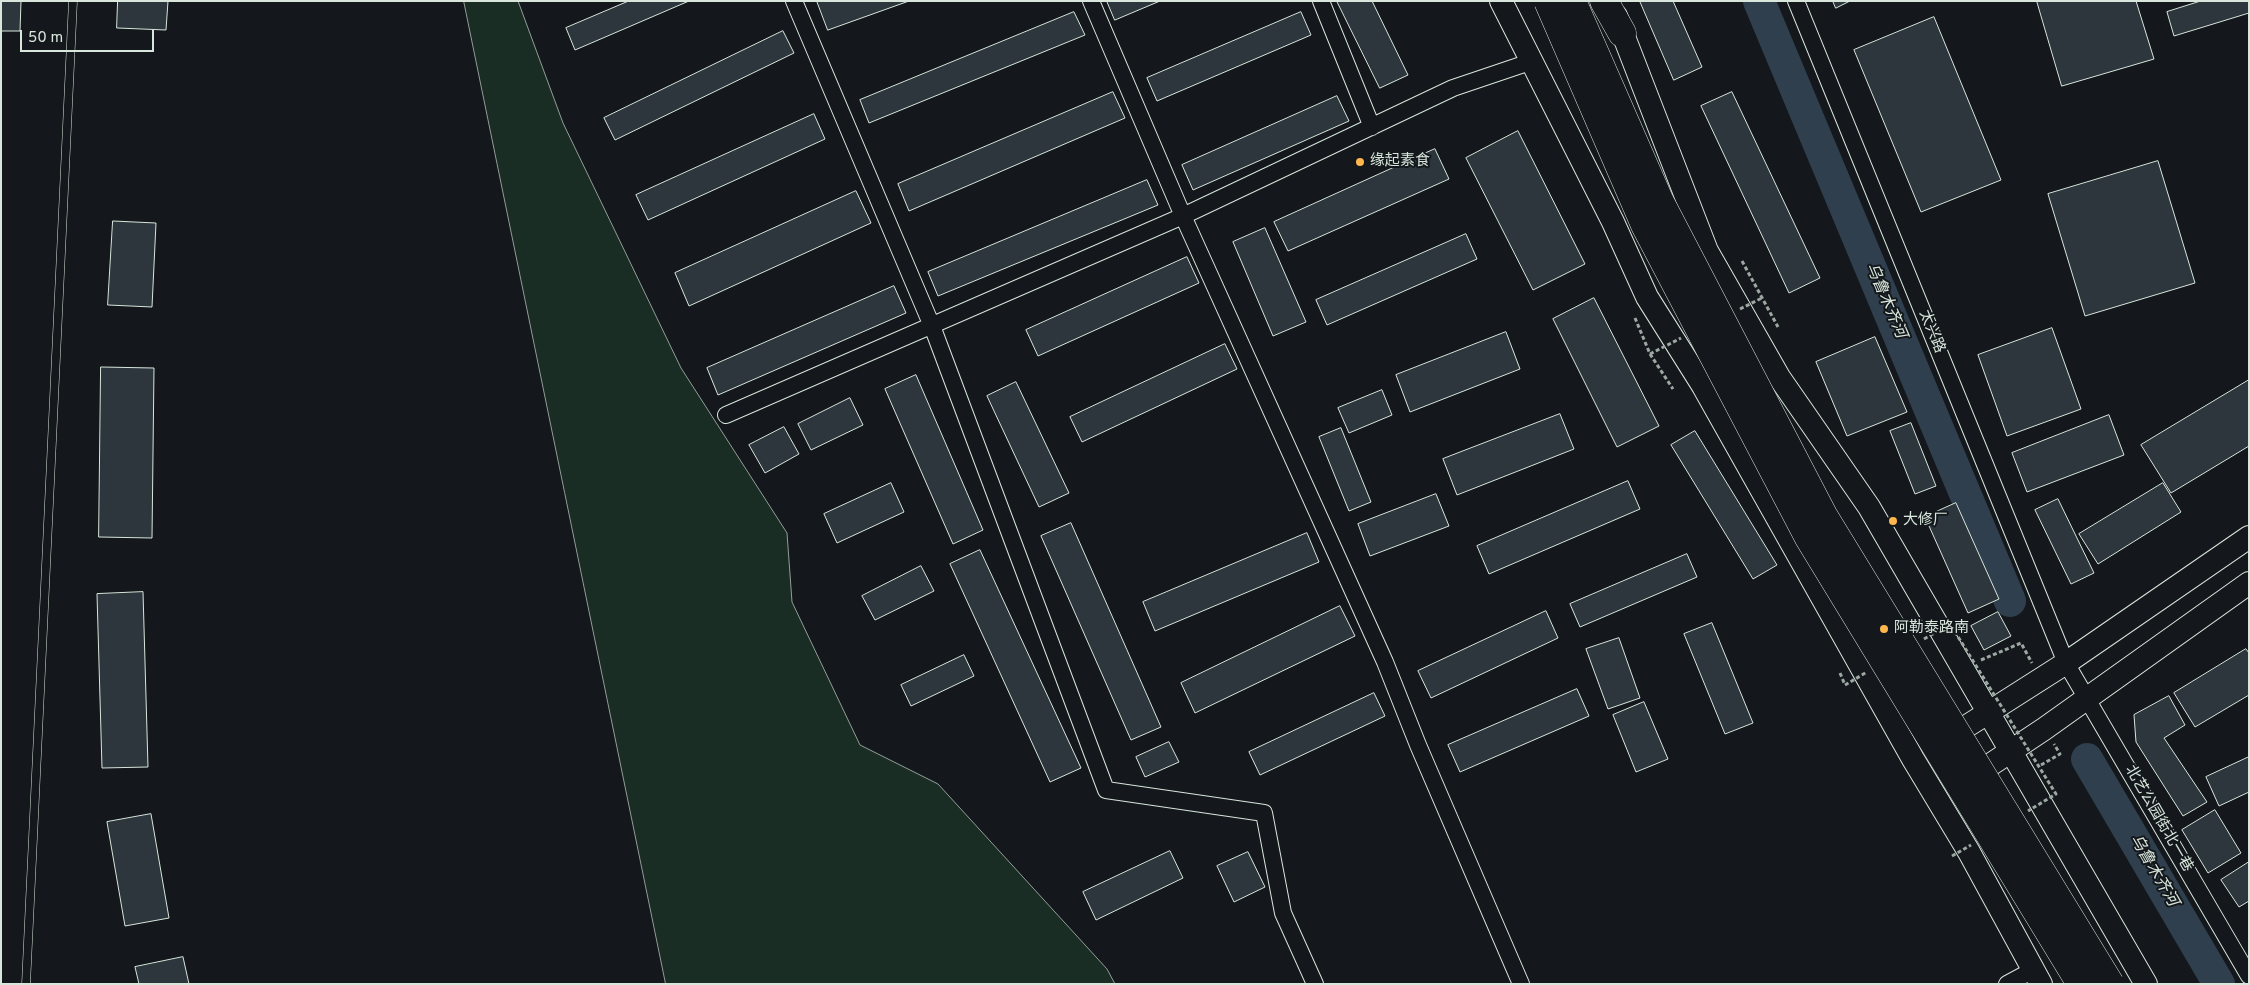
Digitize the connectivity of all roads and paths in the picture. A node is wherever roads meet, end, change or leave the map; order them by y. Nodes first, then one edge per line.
1 (73, 1) edge
2 (794, 1) edge
3 (1091, 1) edge
4 (1320, 1) edge
5 (1501, 1) edge
6 (1548, 1) edge
7 (1572, 1) edge
8 (1604, 1) edge
9 (1610, 1) edge
10 (1796, 1) edge
11 (1622, 33) junction
12 (1530, 62) junction
13 (1372, 127) junction
14 (1183, 216) junction
15 (1742, 261) dead end
16 (1634, 317) dead end
17 (932, 326) junction
18 (1778, 327) dead end
19 (1673, 389) dead end
20 (726, 415) dead end
21 (2249, 537) edge
22 (2249, 583) edge
23 (2021, 643) dead end
24 (1974, 662) dead end
25 (2066, 663) junction
26 (2087, 698) junction
27 (1988, 714) junction
28 (2012, 751) junction
29 (2060, 754) dead end
30 (1913, 759) junction
31 (2039, 766) dead end
32 (1938, 799) junction
33 (2249, 976) edge
34 (2037, 977) edge
35 (26, 984) edge
36 (1315, 984) edge
37 (1521, 984) edge
38 (2007, 984) edge
39 (2081, 984) edge
40 (2110, 984) edge
41 (2146, 984) edge

1 - 35 lane
2 - 17 street
3 - 14 street
4 - 13 street
5 - 12 main road
6 - 39 highway, bridge
7 - 40 highway, bridge
8 - 11 highway
9 - 11 main road
10 - 25 street, 太兴路
11 - 27 main road
12 - 13 street
12 - 30 main road
13 - 14 street
14 - 17 street
14 - 37 street
15 - 18 path
16 - 19 path
17 - 20 street
17 - 36 street
21 - 25 main road
22 - 26 main road
23 - 24 path
25 - 26 street, 北艺公园街北一巷
25 - 27 main road
26 - 28 main road
26 - 33 street, 北艺公园街北一巷
27 - 28 main road
27 - 30 main road
28 - 32 main road
28 - 41 main road
29 - 31 path
30 - 32 main road
32 - 34 main road
34 - 38 street

